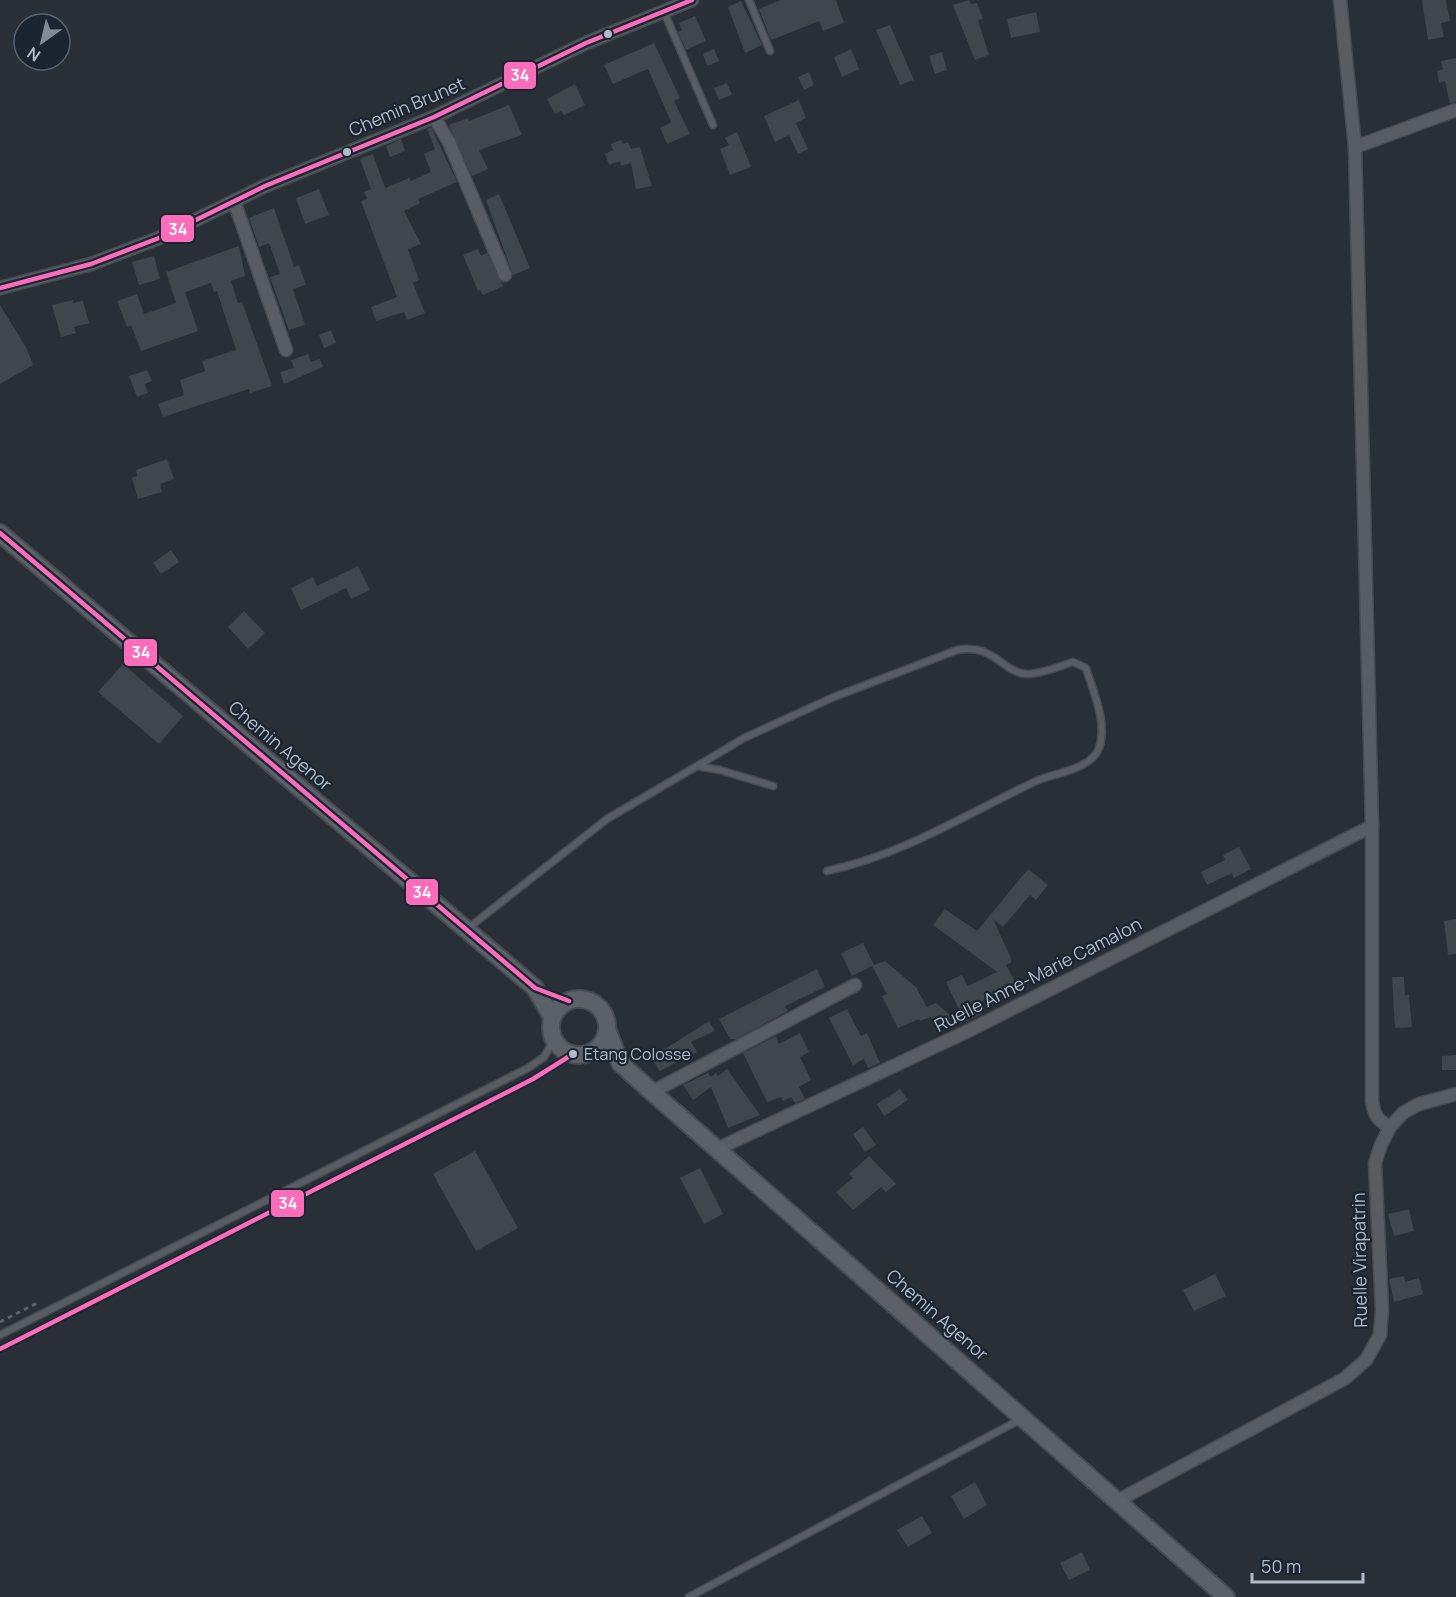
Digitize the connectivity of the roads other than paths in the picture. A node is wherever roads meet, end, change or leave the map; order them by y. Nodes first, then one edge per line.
1 (692, 0) edge
2 (749, 0) edge
3 (1340, 0) edge
4 (664, 12) junction
5 (770, 51) dead end
6 (1456, 110) edge
7 (434, 117) junction
8 (713, 125) dead end
9 (1355, 147) junction
10 (234, 201) junction
11 (505, 275) dead end
12 (0, 288) edge
13 (286, 350) dead end
14 (0, 533) edge
15 (697, 766) junction
16 (773, 786) dead end
17 (1372, 826) junction
18 (827, 871) dead end
19 (466, 930) junction
20 (855, 985) dead end
21 (535, 988) junction
22 (569, 1000) junction
23 (552, 1017) junction
24 (607, 1029) junction
25 (554, 1040) junction
26 (581, 1053) junction
27 (620, 1063) junction
28 (652, 1092) junction
29 (1456, 1094) edge
30 (1390, 1127) junction
31 (717, 1149) junction
32 (0, 1335) edge
33 (0, 1349) edge
34 (1024, 1417) junction
35 (1117, 1501) junction
36 (689, 1597) edge
37 (1226, 1597) edge

1 - 4 street, Chemin Brunet
2 - 5 lane
3 - 9 street
4 - 7 street, Chemin Brunet
4 - 8 lane
6 - 9 street
7 - 10 street, Chemin Brunet
7 - 11 street
9 - 17 street
10 - 12 street, Chemin Brunet
10 - 13 street
14 - 19 main road, Chemin Agenor
15 - 16 lane
15 - 18 lane
15 - 19 lane
17 - 30 street
17 - 31 street, Ruelle Anne-Marie Camalon
19 - 21 main road, Chemin Agenor
20 - 28 street
21 - 22 main road, Chemin Agenor
21 - 23 main road, Chemin Agenor
22 - 23 main road
22 - 24 main road, Chemin Agenor
23 - 25 main road, Chemin Agenor
24 - 26 main road
24 - 27 main road, Chemin Agenor
25 - 26 main road, Chemin Agenor
25 - 32 lane
26 - 27 main road, Chemin Agenor
26 - 33 lane
27 - 28 main road, Chemin Agenor
28 - 31 main road, Chemin Agenor
29 - 30 street, Ruelle Virapatrin
30 - 35 street, Ruelle Virapatrin
31 - 34 main road, Chemin Agenor
34 - 35 main road, Chemin Agenor
34 - 36 lane
35 - 37 main road, Chemin Agenor

